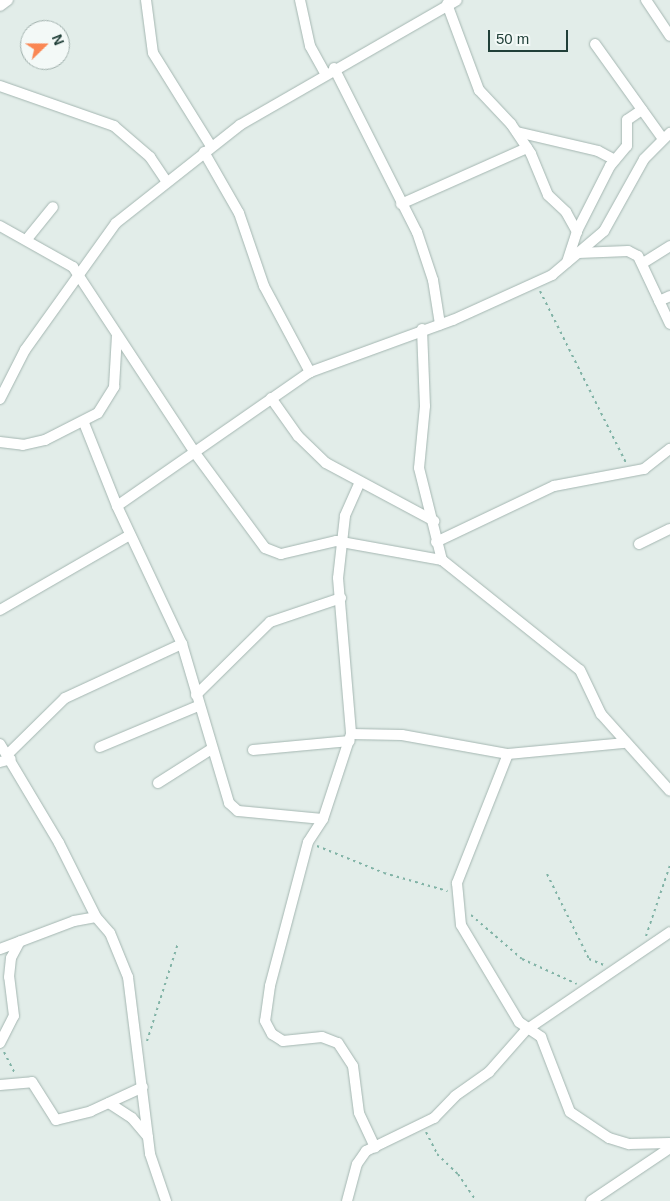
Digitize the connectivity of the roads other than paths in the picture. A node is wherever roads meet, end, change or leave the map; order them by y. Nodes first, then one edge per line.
1 (8, 0) edge
2 (146, 0) edge
3 (300, 0) edge
4 (430, 0) edge
5 (650, 1) edge
6 (452, 2) edge
7 (0, 6) edge
8 (434, 10) junction
9 (670, 36) edge
10 (596, 44) dead end
11 (334, 68) junction
12 (325, 73) junction
13 (0, 86) edge
14 (642, 110) junction
15 (517, 132) junction
16 (668, 138) edge
17 (527, 148) junction
18 (208, 149) junction
19 (615, 160) junction
20 (166, 181) junction
21 (401, 204) junction
22 (53, 207) dead end
23 (0, 226) edge
24 (577, 232) junction
25 (26, 239) junction
26 (670, 246) edge
27 (578, 253) junction
28 (567, 262) junction
29 (643, 263) junction
30 (78, 277) junction
31 (670, 296) edge
32 (659, 301) junction
33 (440, 324) junction
34 (670, 324) edge
35 (422, 329) junction
36 (116, 331) junction
37 (310, 372) junction
38 (272, 398) junction
39 (0, 399) edge
40 (84, 423) junction
41 (0, 442) edge
42 (670, 449) edge
43 (195, 453) junction
44 (359, 484) junction
45 (117, 506) junction
46 (434, 521) junction
47 (670, 529) edge
48 (130, 536) junction
49 (342, 542) junction
50 (436, 542) junction
51 (639, 544) dead end
52 (442, 560) junction
53 (341, 598) junction
54 (0, 610) edge
55 (182, 644) junction
56 (197, 701) junction
57 (350, 738) junction
58 (625, 742) junction
59 (0, 744) edge
60 (100, 746) dead end
61 (210, 750) junction
62 (253, 750) dead end
63 (508, 754) junction
64 (6, 759) edge
65 (158, 783) dead end
66 (670, 791) edge
67 (323, 819) junction
68 (96, 917) junction
69 (670, 932) edge
70 (20, 941) junction
71 (0, 949) edge
72 (526, 1030) junction
73 (0, 1043) edge
74 (0, 1085) edge
75 (143, 1087) junction
76 (109, 1103) junction
77 (148, 1137) junction
78 (670, 1143) edge
79 (375, 1148) junction
80 (670, 1148) edge
81 (166, 1201) edge
82 (348, 1201) edge
83 (591, 1201) edge

1 - 7 street
2 - 18 street
3 - 12 street
4 - 8 street
5 - 9 street
6 - 8 street
6 - 15 street
8 - 11 street
10 - 14 street
11 - 12 street
11 - 21 street
12 - 18 street
13 - 20 street
14 - 16 street
14 - 19 street
15 - 17 street
15 - 19 street
16 - 27 street
17 - 21 street
17 - 24 street
18 - 20 street
18 - 37 street
19 - 24 street
20 - 30 street
21 - 33 street
22 - 25 street
23 - 25 street
24 - 28 street
25 - 30 street
26 - 29 street
27 - 28 street
27 - 29 street
28 - 33 street
29 - 32 street
30 - 36 street
30 - 39 street
31 - 32 street
32 - 34 street
33 - 35 street
35 - 37 street
35 - 46 street
36 - 40 street
36 - 43 street
37 - 38 street
38 - 43 street
38 - 44 street
40 - 41 street
40 - 45 street
42 - 50 street
43 - 45 street
43 - 49 street
44 - 46 street
44 - 49 street
45 - 48 street
46 - 50 street
47 - 51 street
48 - 54 street
48 - 55 street
49 - 52 street
49 - 53 street
50 - 52 street
52 - 58 street
53 - 56 street
53 - 57 street
55 - 56 street
55 - 64 street
56 - 60 street
56 - 61 street
57 - 62 street
57 - 63 street
57 - 67 street
58 - 63 street
58 - 66 street
59 - 64 street
61 - 65 street
61 - 67 street
63 - 72 street
64 - 68 street
67 - 79 street
68 - 70 street
68 - 75 street
69 - 72 street
70 - 71 street
70 - 73 street
72 - 78 street
72 - 79 street
74 - 76 street
75 - 76 street
75 - 77 street
76 - 77 street
77 - 81 street
79 - 82 street
80 - 83 street

